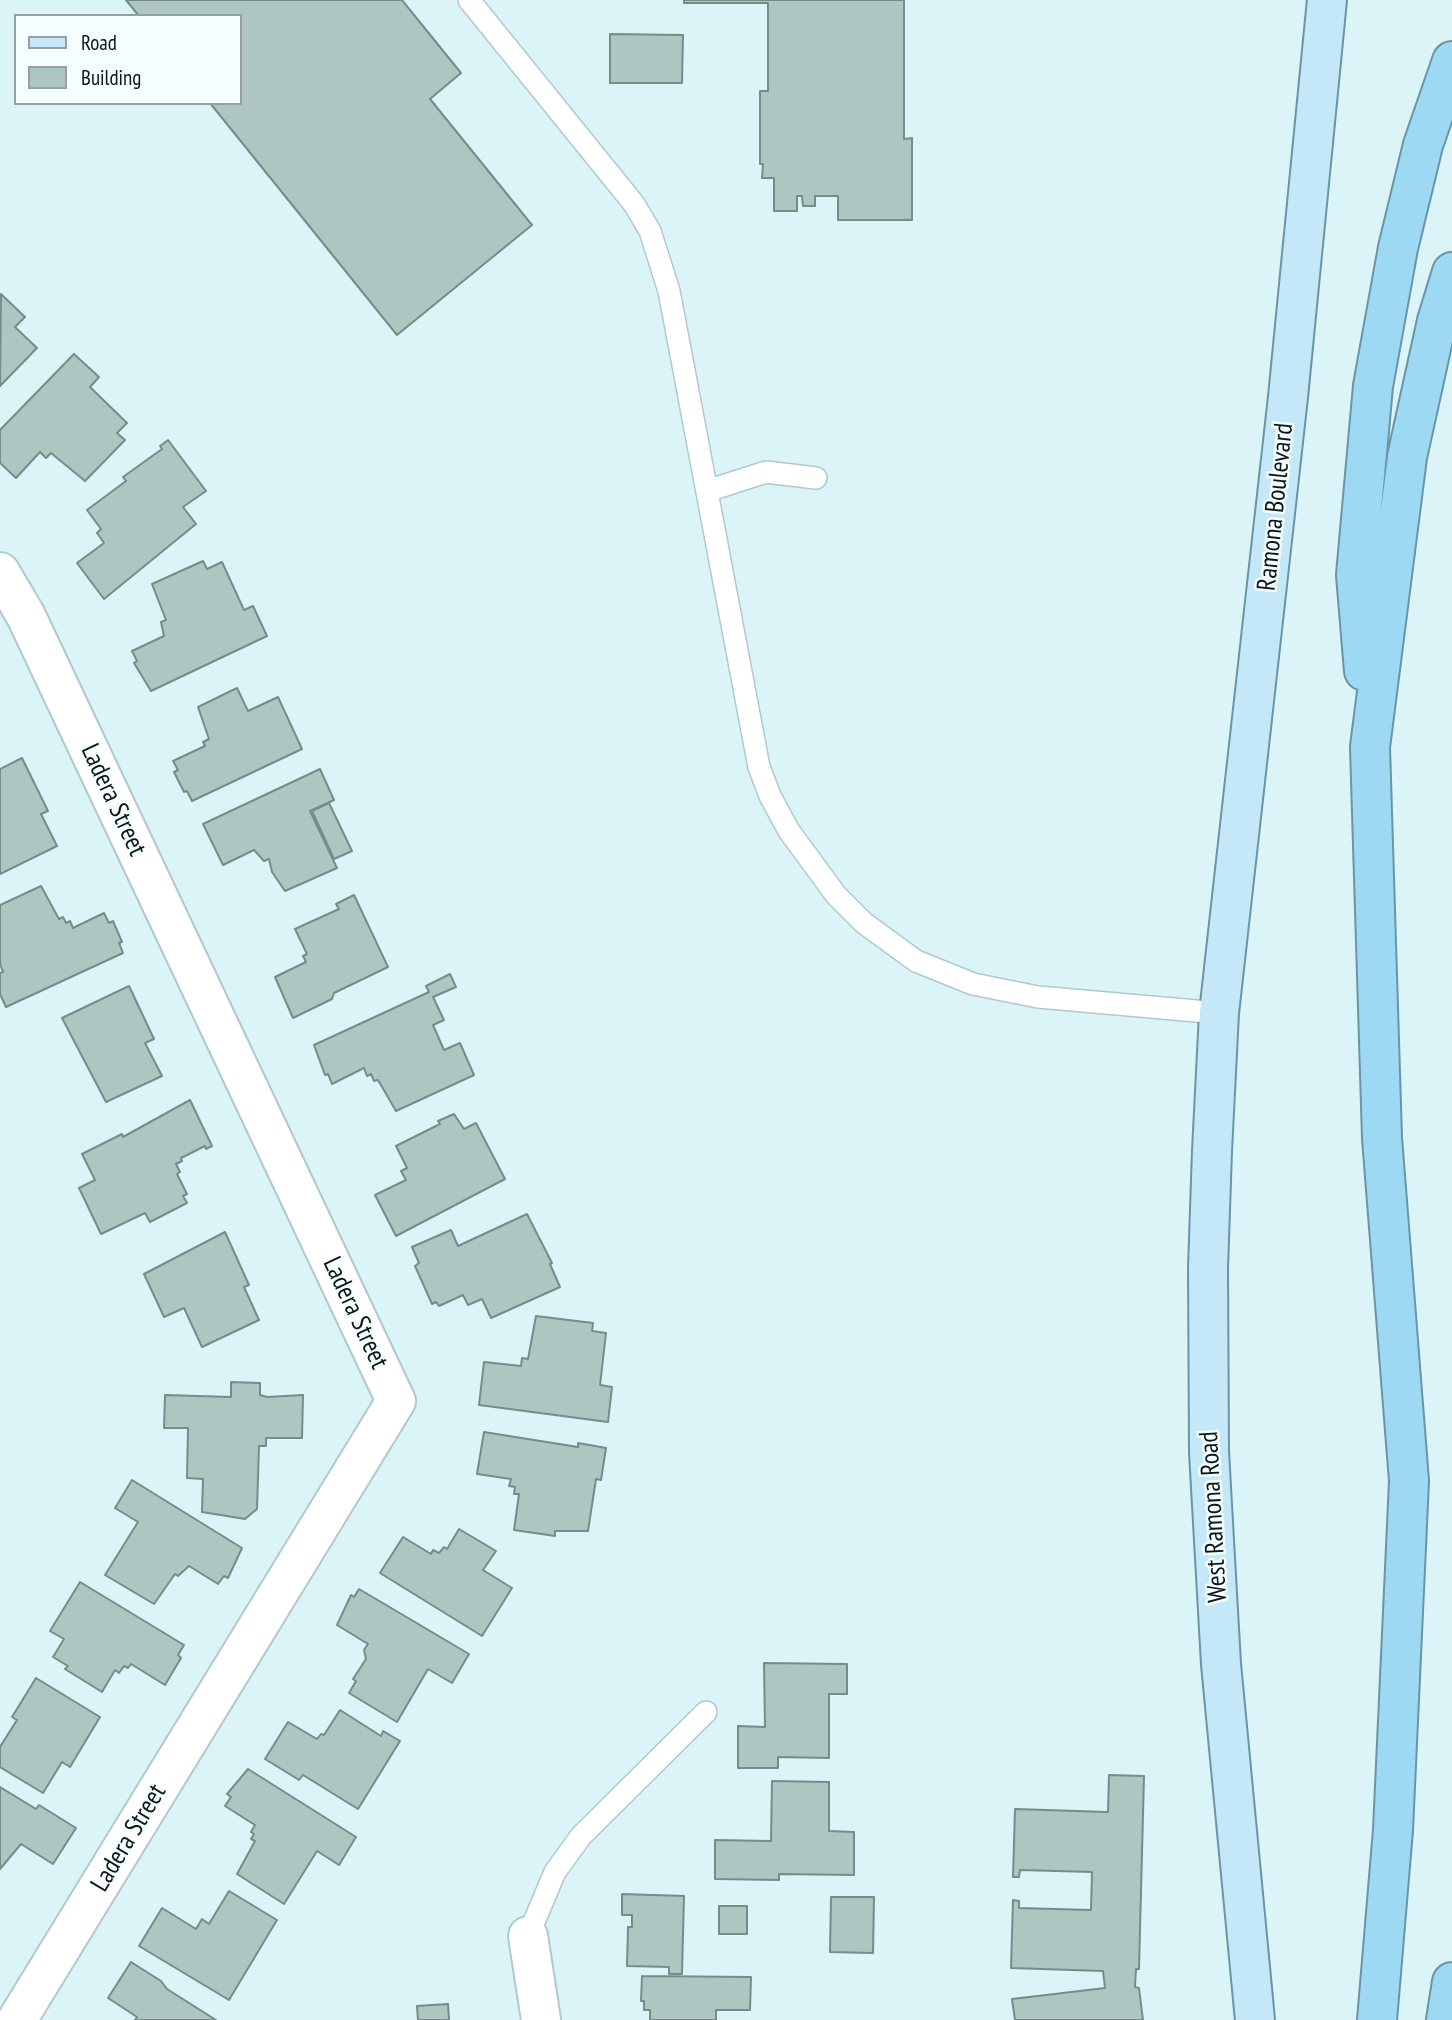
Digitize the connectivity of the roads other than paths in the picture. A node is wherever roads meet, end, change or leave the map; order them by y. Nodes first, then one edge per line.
1 (469, 0) edge
2 (1327, 0) edge
3 (1452, 61) edge
4 (1452, 272) edge
5 (816, 478) dead end
6 (707, 491) junction
7 (0, 572) edge
8 (1370, 747) junction
9 (1219, 1013) junction
10 (706, 1712) dead end
11 (528, 1936) joint
12 (1452, 1982) edge
13 (18, 2020) edge
14 (541, 2020) edge
15 (1255, 2020) edge
16 (1377, 2020) edge
17 (1446, 2020) edge

1 - 6 lane
2 - 9 main road, Ramona Boulevard
3 - 8 highway
4 - 8 highway
5 - 6 lane
6 - 9 lane
7 - 13 street, Ladera Street
8 - 16 highway
9 - 15 main road, West Ramona Road
10 - 11 lane
11 - 14 street
12 - 17 highway

